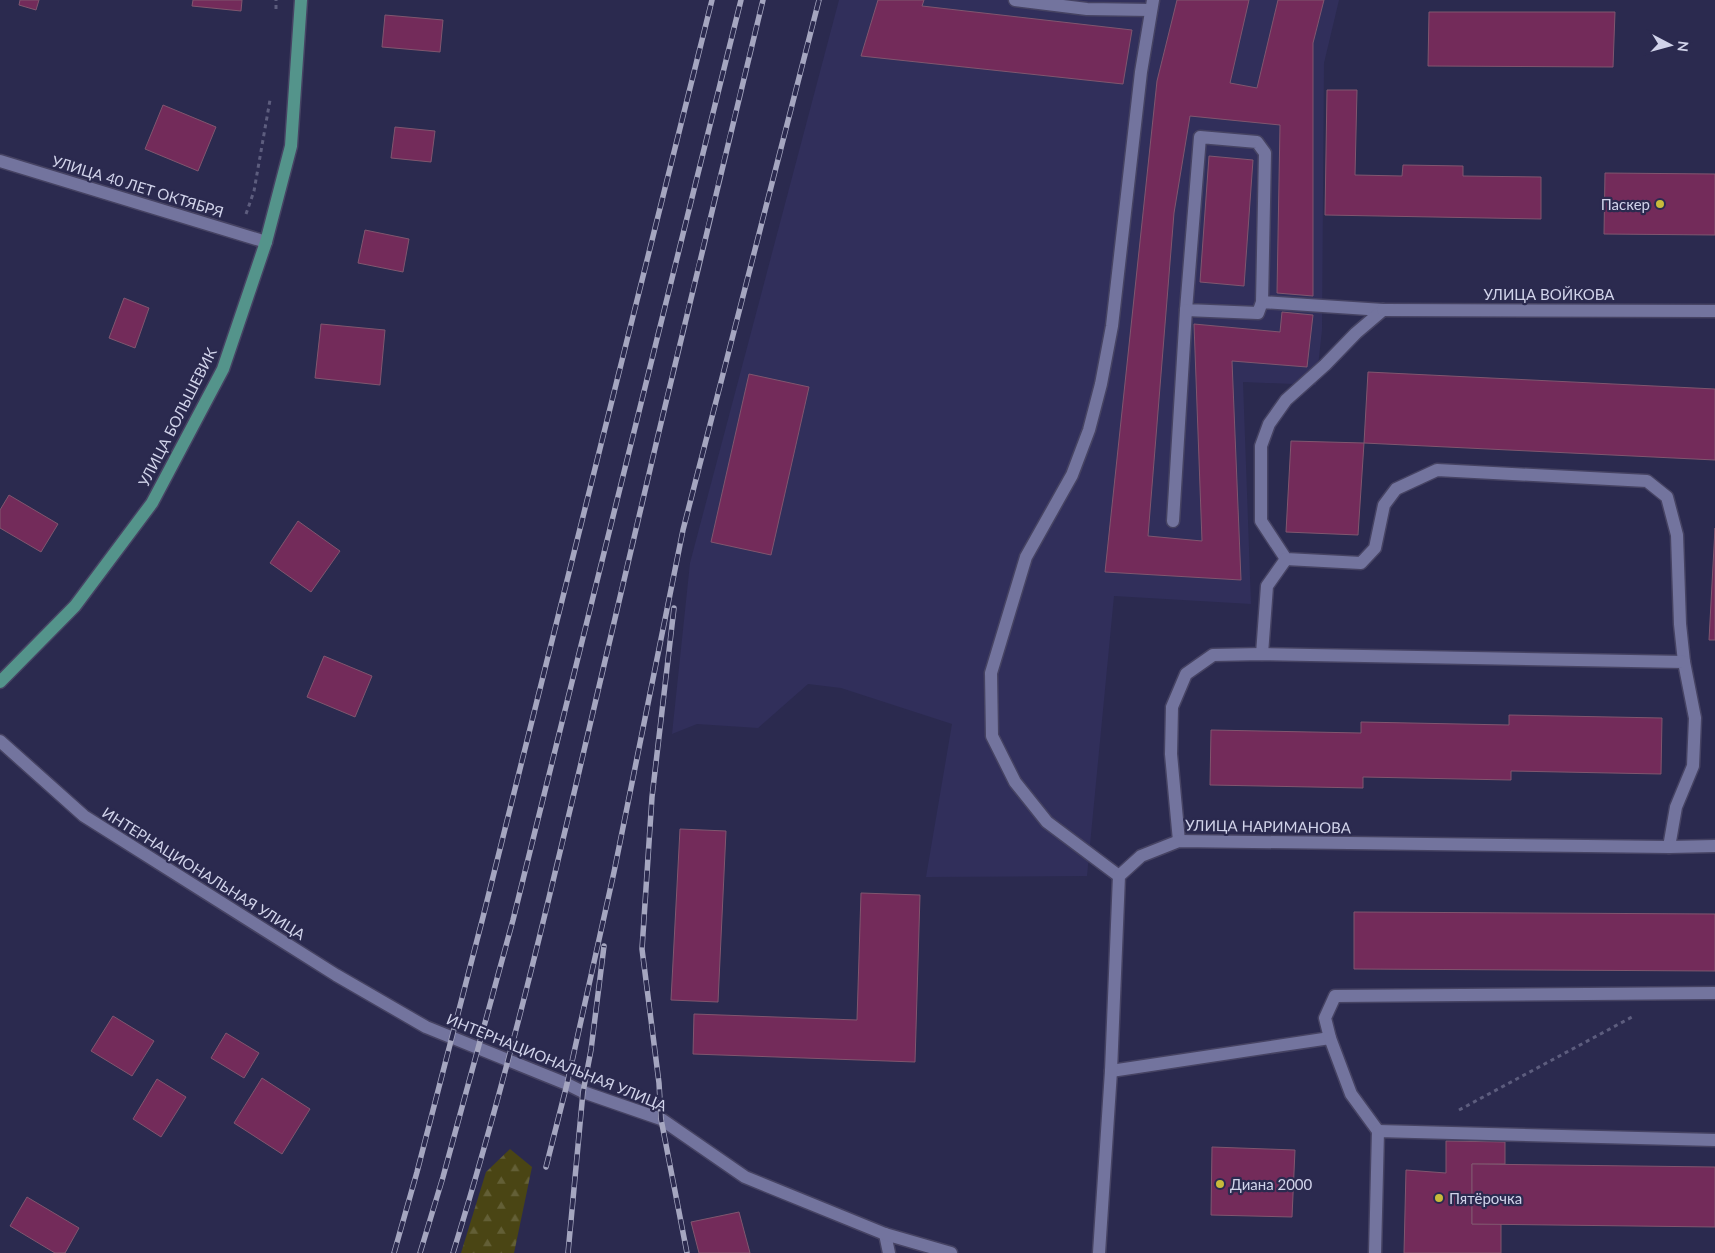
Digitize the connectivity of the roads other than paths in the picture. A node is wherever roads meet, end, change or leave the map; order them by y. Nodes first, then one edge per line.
1 (301, 0) edge
2 (1015, 0) edge
3 (1088, 5) edge
4 (1152, 5) edge
5 (0, 161) edge
6 (266, 242) junction
7 (1262, 302) junction
8 (1186, 310) junction
9 (1383, 310) junction
10 (1715, 311) edge
11 (1173, 521) dead end
12 (1286, 559) junction
13 (1262, 654) junction
14 (1684, 662) junction
15 (0, 682) edge
16 (0, 741) edge
17 (1179, 841) junction
18 (1715, 846) edge
19 (1668, 847) junction
20 (1119, 876) junction
21 (1715, 993) edge
22 (1330, 1038) junction
23 (1110, 1071) junction
24 (1378, 1131) junction
25 (1715, 1140) edge
26 (885, 1234) junction
27 (889, 1253) edge
28 (951, 1253) edge
29 (1099, 1253) edge
30 (1376, 1253) edge

1 - 6 main road, УЛИЦА БОЛЬШЕВИК
2 - 3 street
3 - 4 street
4 - 20 street
5 - 6 street, УЛИЦА 40 ЛЕТ ОКТЯБРЯ
6 - 15 main road, УЛИЦА БОЛЬШЕВИК
7 - 8 street
7 - 8 street
7 - 9 street, УЛИЦА ВОЙКОВА
8 - 11 street
9 - 10 street, УЛИЦА ВОЙКОВА
9 - 12 street
12 - 13 street
12 - 14 street
13 - 14 street
13 - 17 street
14 - 19 street
16 - 26 street, ИНТЕРНАЦИОНАЛЬНАЯ УЛИЦА
17 - 19 street, УЛИЦА НАРИМАНОВА
17 - 20 street, УЛИЦА НАРИМАНОВА
18 - 19 street, УЛИЦА НАРИМАНОВА
20 - 23 street
21 - 22 street
22 - 23 street
22 - 24 street
23 - 29 street
24 - 25 street
24 - 30 street
26 - 27 street
26 - 28 street, ИНТЕРНАЦИОНАЛЬНАЯ УЛИЦА

